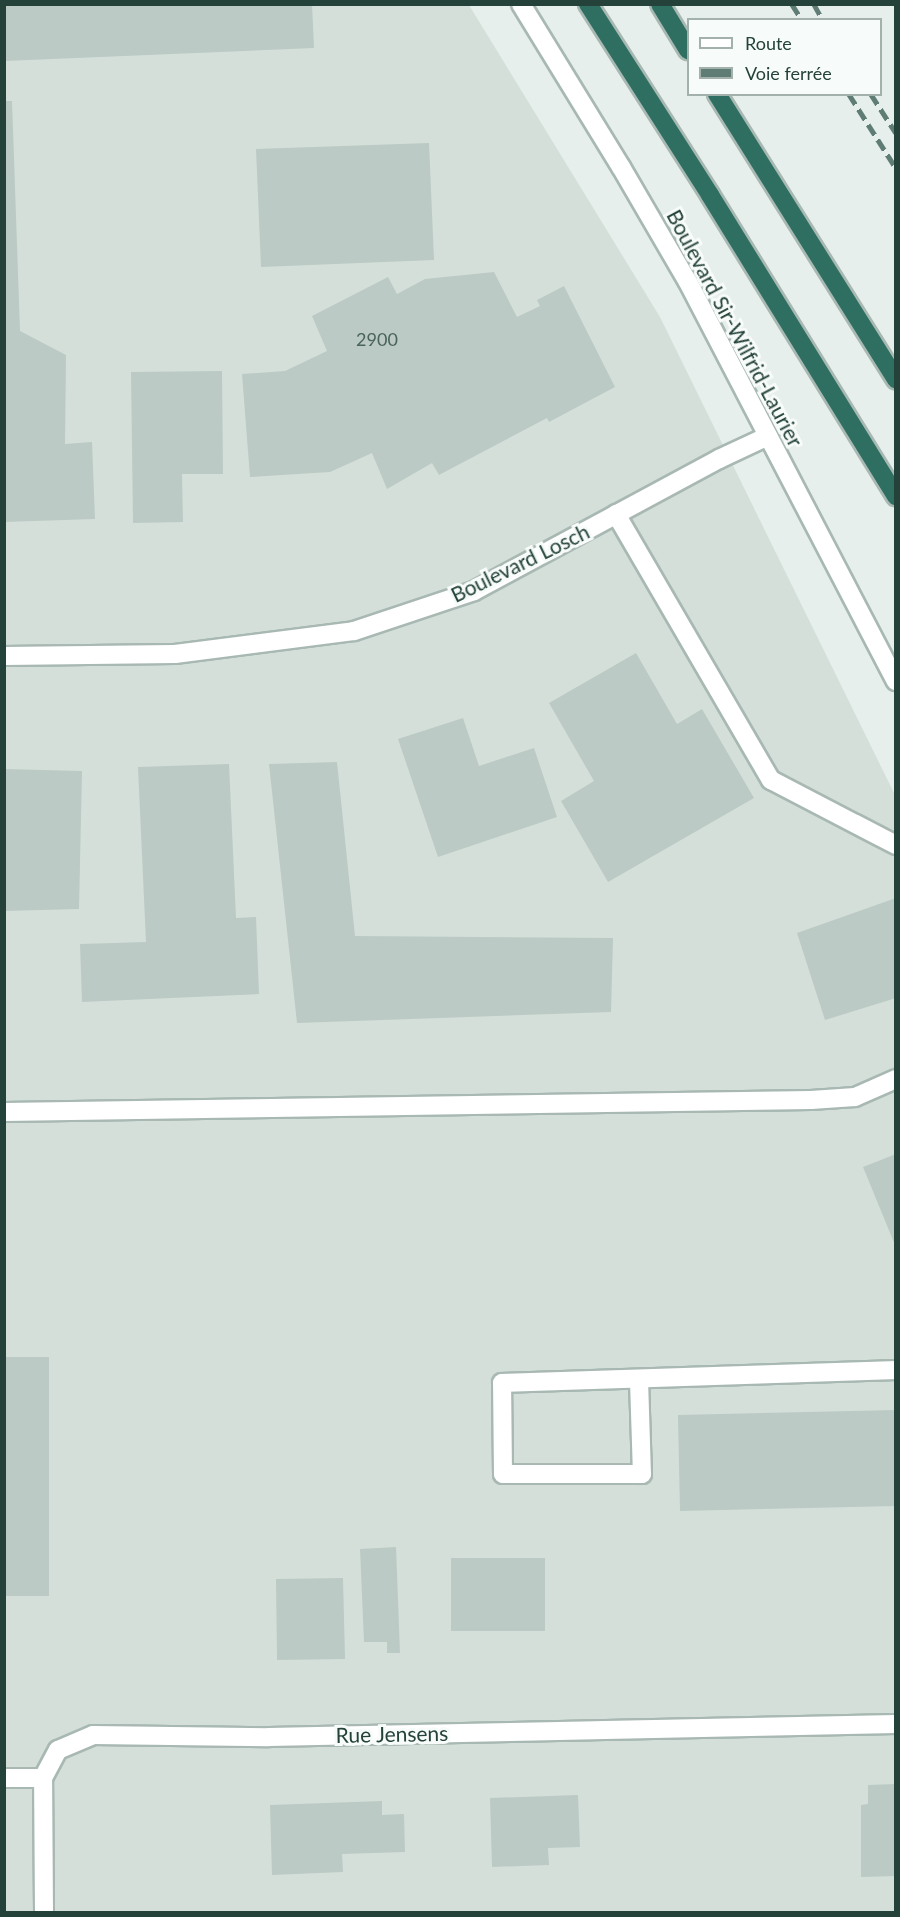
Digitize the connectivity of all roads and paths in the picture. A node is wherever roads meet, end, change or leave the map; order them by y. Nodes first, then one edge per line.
1 (520, 4) edge
2 (588, 4) edge
3 (660, 4) edge
4 (687, 48) edge
5 (718, 96) edge
6 (896, 379) edge
7 (768, 436) junction
8 (896, 496) edge
9 (616, 514) junction
10 (4, 656) edge
11 (896, 681) edge
12 (896, 844) edge
13 (896, 1079) edge
14 (4, 1112) edge
15 (896, 1370) edge
16 (639, 1380) junction
17 (896, 1724) edge
18 (4, 1778) edge
19 (43, 1778) junction
20 (44, 1912) edge

1 - 7 street, Boulevard Sir-Wilfrid-Laurier
2 - 8 highway, Boulevard Sir-Wilfrid-Laurier
3 - 4 highway
5 - 6 highway
7 - 9 street, Boulevard Losch
7 - 11 street, Boulevard Sir-Wilfrid-Laurier
9 - 10 street, Boulevard Losch
9 - 12 street
13 - 14 street
15 - 16 street
16 - 16 street
17 - 19 street, Rue Jensens
18 - 19 street
19 - 20 street, Rue Jensens

